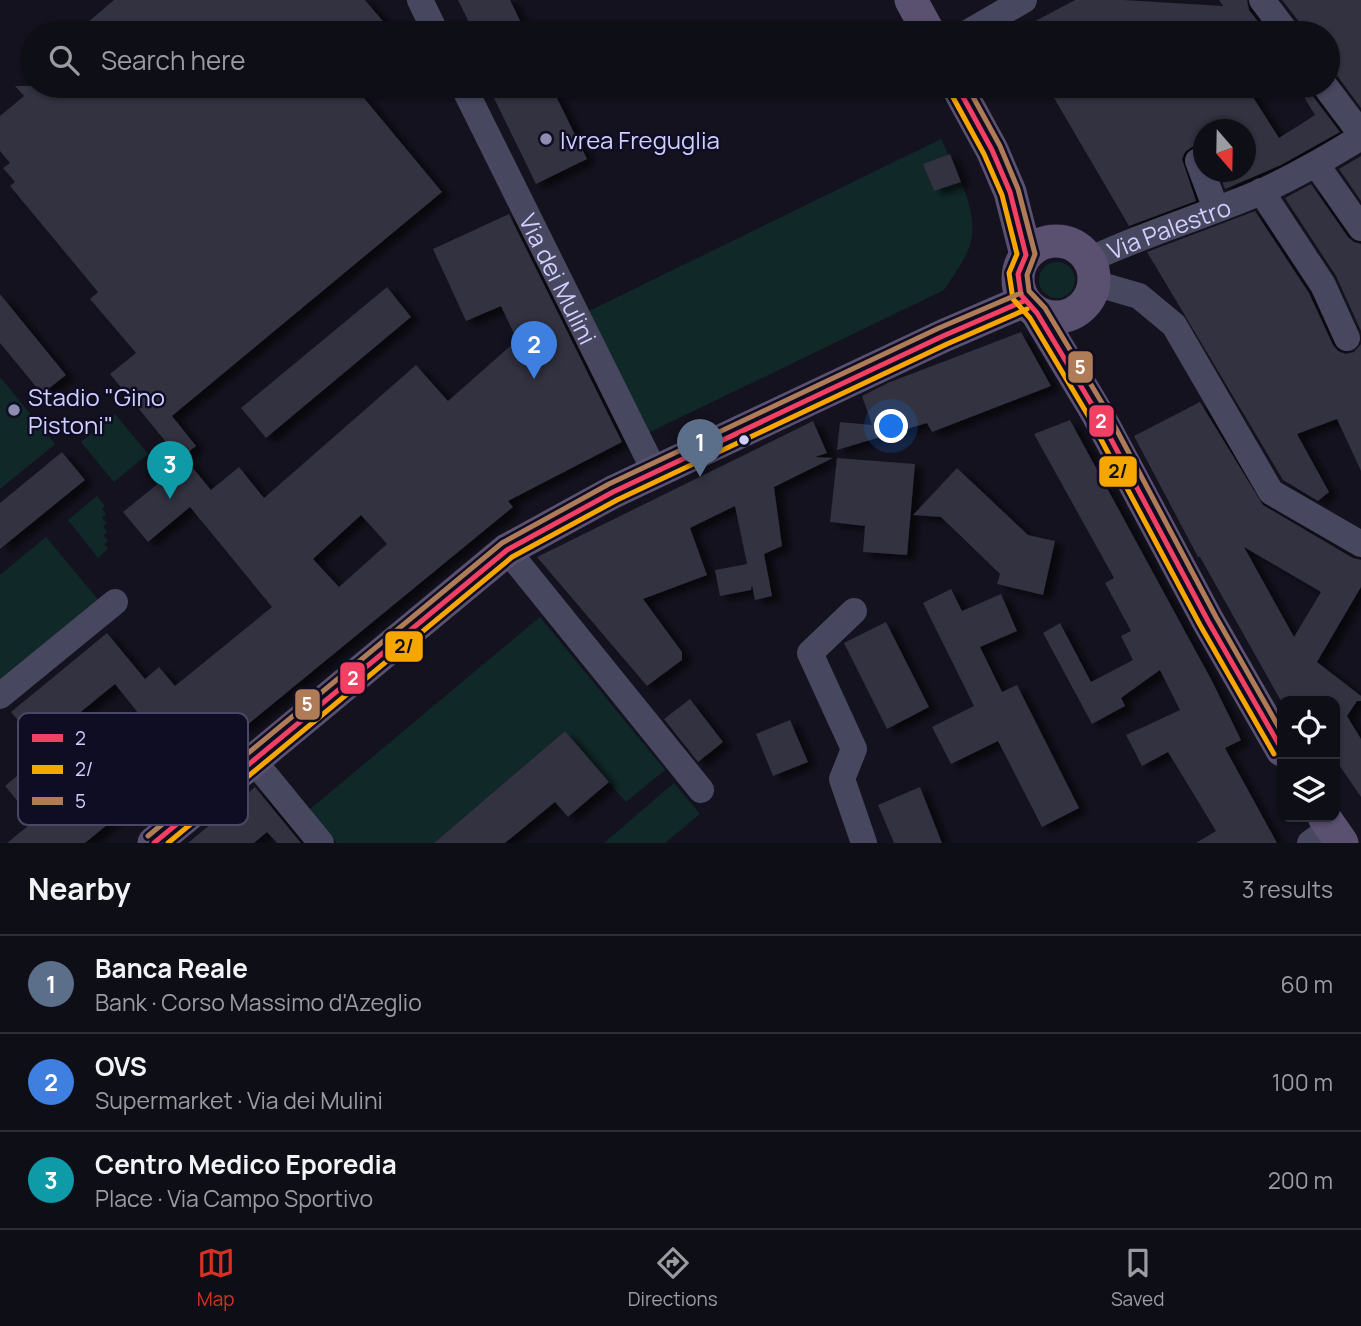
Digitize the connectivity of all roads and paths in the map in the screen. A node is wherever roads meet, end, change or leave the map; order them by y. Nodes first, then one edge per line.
1 (420, 0) edge
2 (911, 0) edge
3 (1024, 0) edge
4 (1262, 0) edge
5 (430, 21) edge
6 (922, 21) edge
7 (988, 21) edge
8 (1278, 21) edge
9 (469, 98) edge
10 (964, 98) edge
11 (1334, 98) edge
12 (1361, 136) edge
13 (1316, 164) junction
14 (1206, 182) edge
15 (1261, 191) junction
16 (1216, 209) junction
17 (1361, 228) edge
18 (1089, 283) junction
19 (1026, 286) junction
20 (1347, 338) dead end
21 (1097, 413) junction
22 (655, 472) junction
23 (1361, 544) edge
24 (507, 550) junction
25 (115, 602) dead end
26 (854, 611) dead end
27 (0, 696) edge
28 (1277, 741) edge
29 (253, 760) junction
30 (248, 764) edge
31 (701, 790) dead end
32 (175, 825) edge
33 (154, 843) edge
34 (321, 843) edge
35 (864, 843) edge

1 - 5 street
2 - 6 main road
3 - 7 street
4 - 8 street
9 - 22 street, Via dei Mulini
10 - 19 main road
11 - 12 street
12 - 13 street, Via Palestro
13 - 15 street, Via Palestro
13 - 17 street
14 - 16 street
15 - 16 street, Via Palestro
15 - 20 street
16 - 18 street, Via Palestro
18 - 19 main road
18 - 19 main road
18 - 21 main road
18 - 23 street
19 - 21 main road
19 - 22 main road
21 - 28 main road
22 - 24 main road
24 - 29 main road
24 - 31 street
25 - 27 street
26 - 35 street
29 - 30 main road
29 - 34 street
32 - 33 main road

